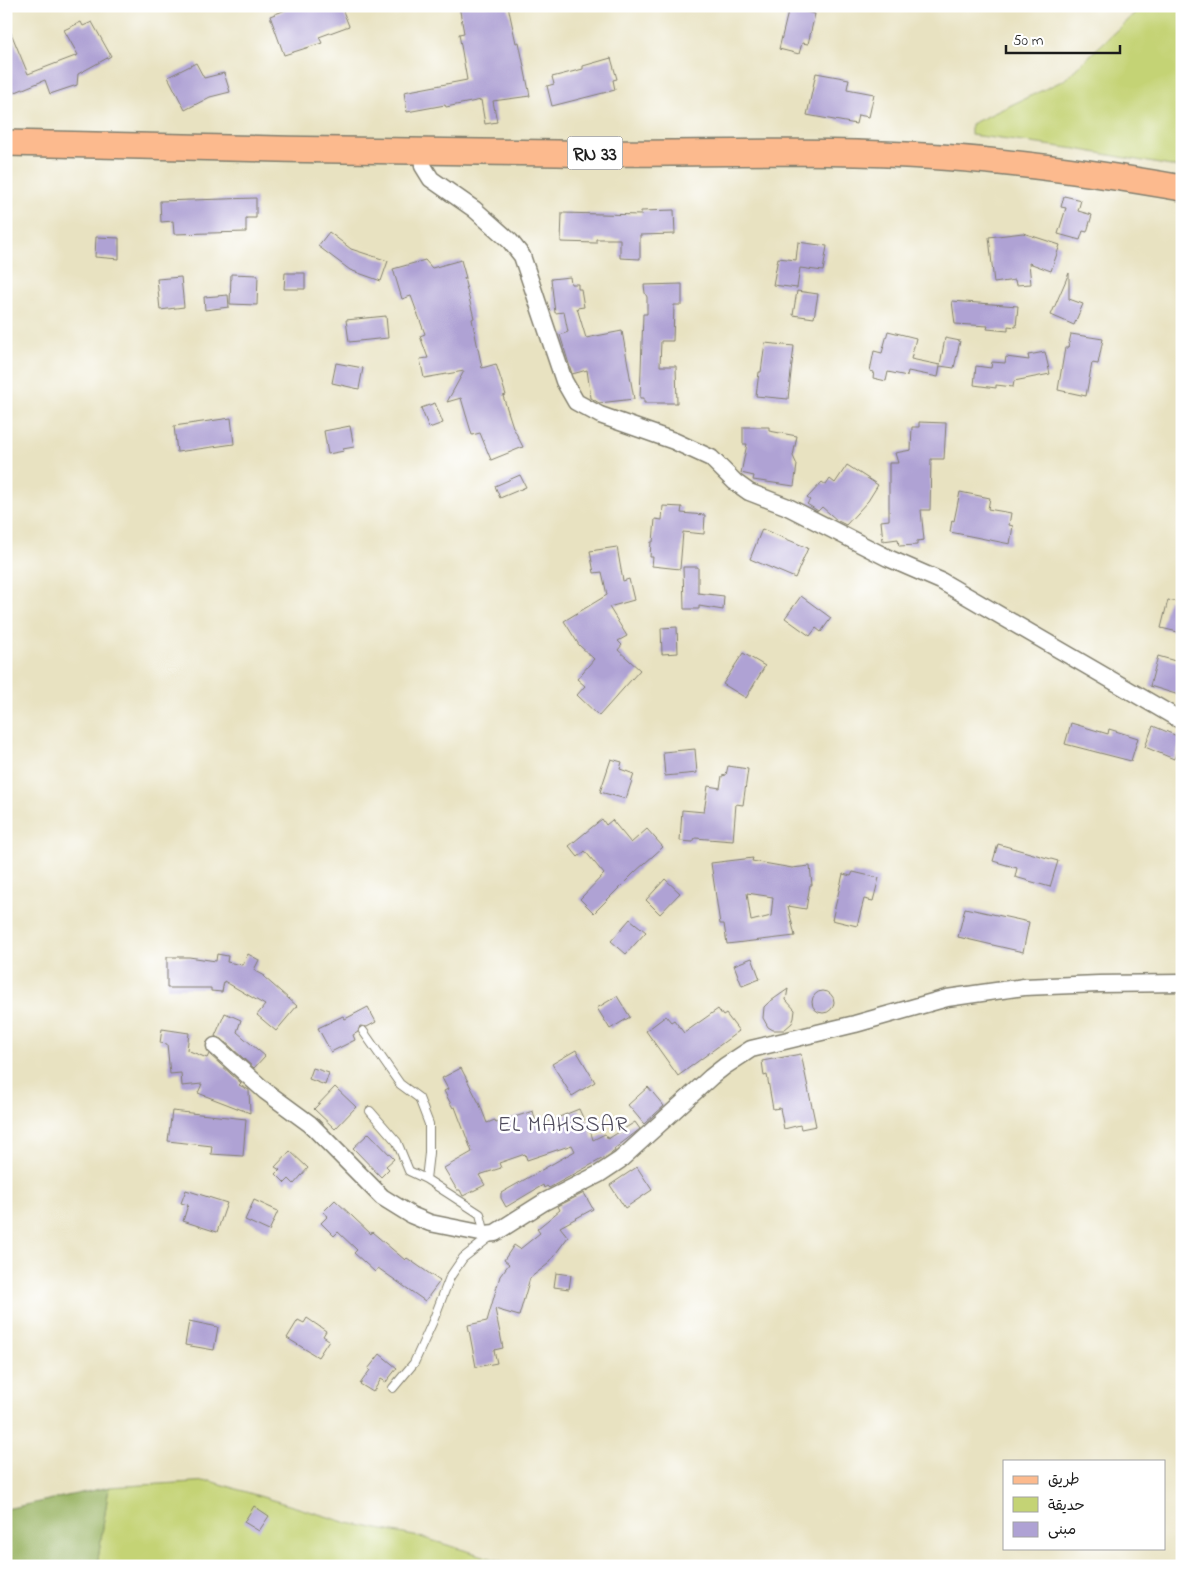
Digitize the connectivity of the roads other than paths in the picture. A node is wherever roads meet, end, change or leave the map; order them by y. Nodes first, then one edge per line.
1 (6, 143) edge
2 (422, 151) junction
3 (1182, 188) edge
4 (1182, 721) edge
5 (1182, 983) edge
6 (364, 1031) dead end
7 (215, 1046) dead end
8 (370, 1111) dead end
9 (426, 1179) junction
10 (490, 1233) junction
11 (393, 1388) dead end

1 - 2 main road, RN 33
2 - 3 main road, RN 33
2 - 4 street
5 - 10 street
6 - 9 lane
7 - 10 street
8 - 9 lane
9 - 10 lane
10 - 11 lane

